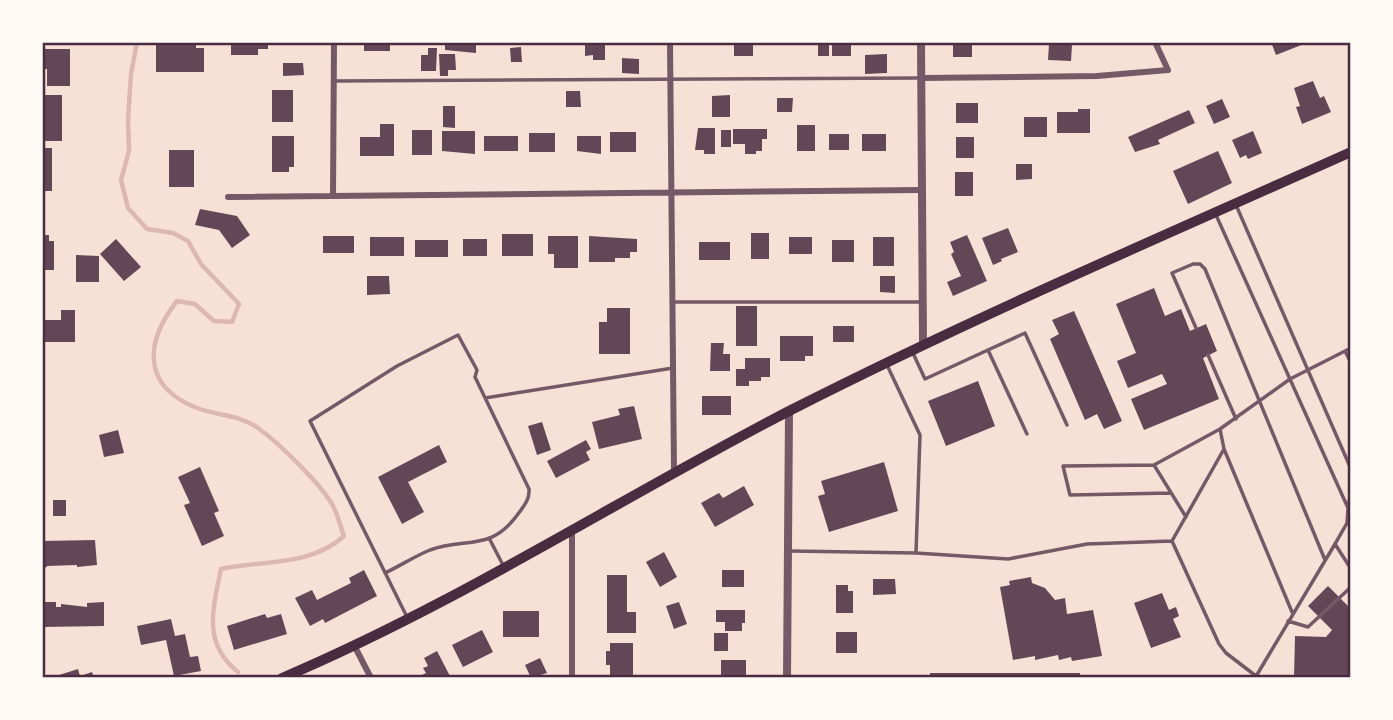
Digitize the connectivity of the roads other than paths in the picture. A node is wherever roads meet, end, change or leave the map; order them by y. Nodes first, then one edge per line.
1 (334, 42) edge
2 (670, 42) edge
3 (921, 42) edge
4 (1155, 42) edge
5 (921, 78) junction
6 (670, 79) junction
7 (334, 81) junction
8 (1351, 152) edge
9 (922, 190) junction
10 (671, 192) junction
11 (333, 196) junction
12 (228, 197) dead end
13 (1235, 204) junction
14 (1215, 213) junction
15 (672, 302) junction
16 (923, 302) junction
17 (1196, 328) dead end
18 (923, 344) junction
19 (1351, 348) edge
20 (911, 349) junction
21 (988, 350) junction
22 (1345, 351) junction
23 (1208, 355) dead end
24 (886, 362) junction
25 (1351, 363) edge
26 (673, 368) junction
27 (1307, 370) junction
28 (1290, 380) junction
29 (485, 398) junction
30 (1260, 402) junction
31 (789, 412) junction
32 (1236, 419) junction
33 (1068, 425) dead end
34 (1220, 429) junction
35 (1027, 434) dead end
36 (1224, 449) junction
37 (1154, 465) junction
38 (1351, 469) edge
39 (674, 472) junction
40 (1351, 491) edge
41 (1171, 493) junction
42 (1348, 508) junction
43 (1186, 517) junction
44 (572, 532) junction
45 (489, 538) junction
46 (1172, 541) junction
47 (1335, 544) junction
48 (788, 551) junction
49 (916, 553) junction
50 (1325, 560) junction
51 (505, 568) junction
52 (1351, 569) edge
53 (385, 573) junction
54 (1351, 587) edge
55 (1293, 613) junction
56 (408, 619) junction
57 (1287, 621) junction
58 (355, 647) junction
59 (1256, 677) edge
60 (282, 678) edge
61 (371, 678) edge
62 (572, 678) edge
63 (787, 678) edge

1 - 7 street
2 - 6 street
3 - 5 street
4 - 5 street
5 - 6 lane
5 - 9 street
6 - 7 lane
6 - 10 street
7 - 11 street
8 - 13 main road
9 - 10 street
9 - 16 street
10 - 11 street
10 - 15 street
11 - 12 street
13 - 14 main road
13 - 27 lane
14 - 18 main road
14 - 28 lane
15 - 16 lane
15 - 26 street
16 - 18 street
17 - 30 lane
18 - 20 main road
19 - 22 lane
20 - 21 lane
20 - 24 main road
21 - 33 lane
21 - 35 lane
22 - 25 lane
22 - 27 lane
23 - 32 lane
24 - 31 main road
24 - 49 lane
26 - 29 lane
26 - 39 street
27 - 28 lane
27 - 38 lane
28 - 30 lane
28 - 42 lane
29 - 45 lane
29 - 53 lane
30 - 32 lane
30 - 50 lane
31 - 39 main road
31 - 48 street
32 - 34 lane
34 - 36 lane
34 - 37 lane
36 - 43 lane
36 - 55 lane
37 - 41 lane
37 - 41 lane
39 - 44 main road
40 - 42 lane
41 - 43 lane
42 - 47 lane
43 - 46 lane
44 - 51 main road
44 - 62 street
45 - 51 lane
45 - 53 lane
46 - 49 lane
46 - 59 lane
47 - 50 lane
47 - 52 lane
48 - 49 lane
48 - 63 street
50 - 55 lane
51 - 56 main road
53 - 56 lane
54 - 57 lane
55 - 57 lane
56 - 58 main road
57 - 59 lane
58 - 60 main road
58 - 61 street

